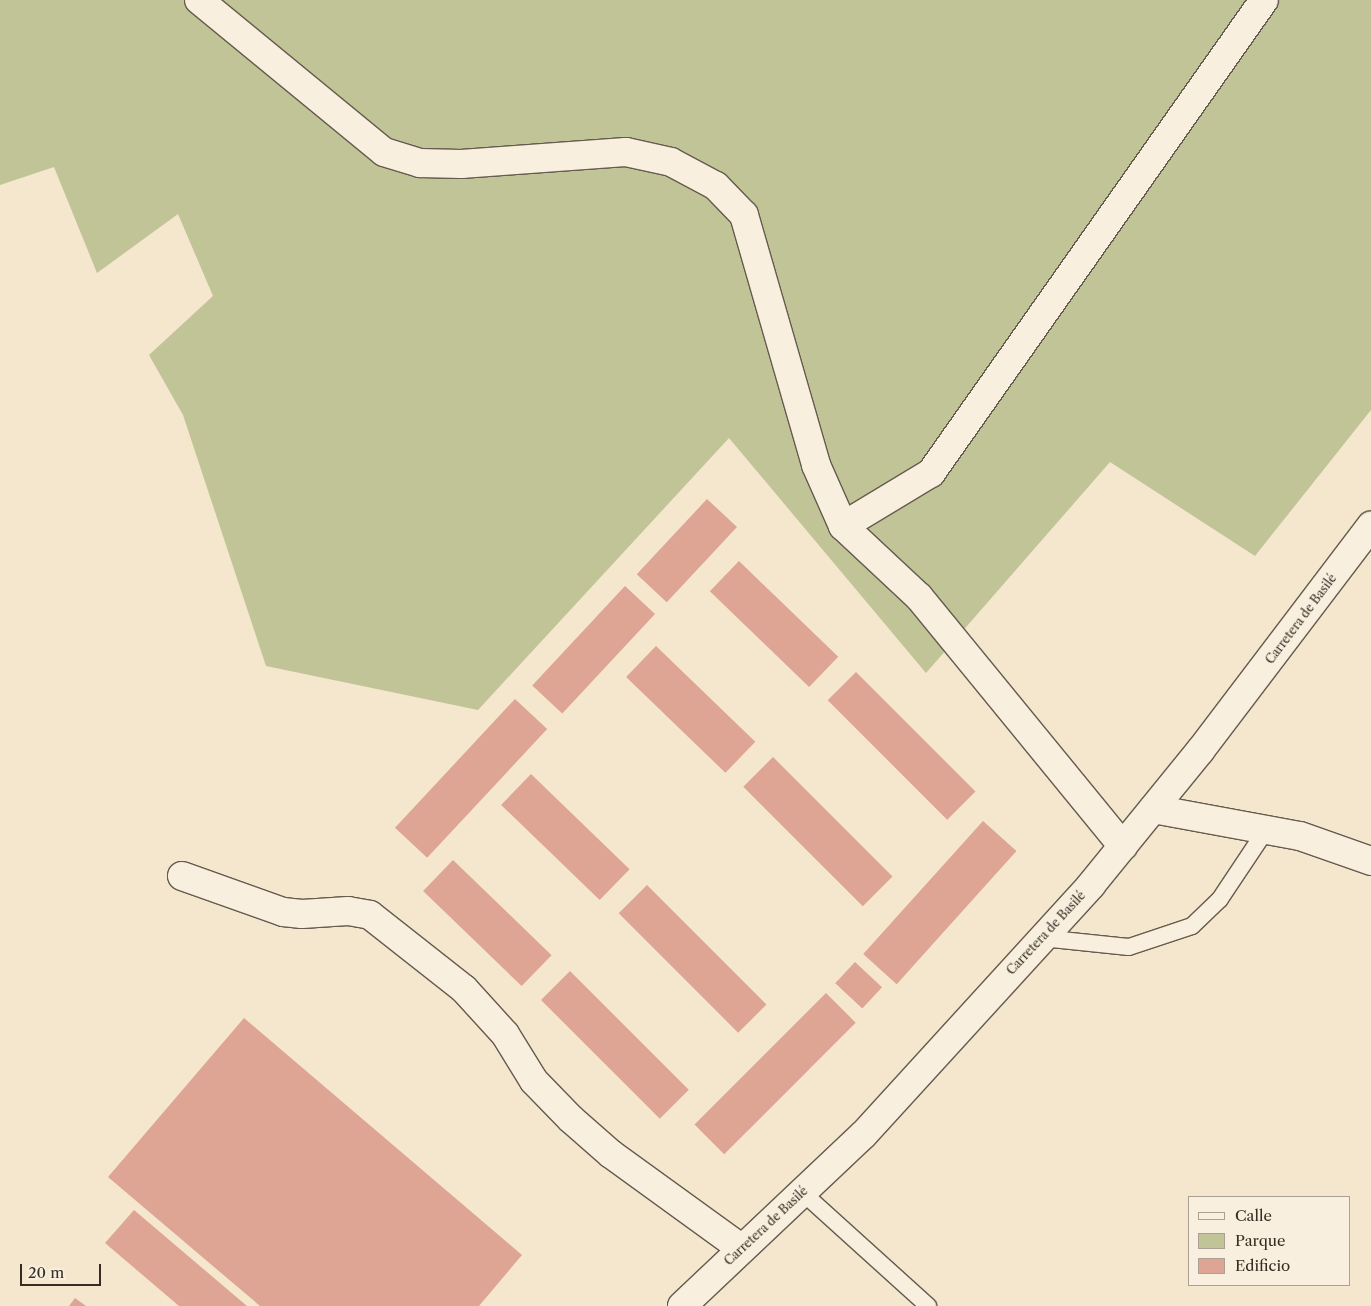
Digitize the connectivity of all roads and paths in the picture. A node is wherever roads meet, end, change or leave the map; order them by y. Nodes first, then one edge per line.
1 (199, 0) edge
2 (1264, 0) edge
3 (843, 526) junction
4 (1371, 526) edge
5 (1153, 809) junction
6 (1266, 830) junction
7 (1123, 846) junction
8 (1371, 862) edge
9 (182, 876) dead end
10 (1042, 938) junction
11 (802, 1192) junction
12 (741, 1248) junction
13 (687, 1305) edge
14 (928, 1306) edge

1 - 3 street
2 - 3 street
3 - 7 street
4 - 5 street, Carretera de Basilé
5 - 6 street
5 - 7 street, Carretera de Basilé
6 - 8 street
6 - 10 lane
7 - 10 street, Carretera de Basilé
9 - 12 street
10 - 11 street, Carretera de Basilé
11 - 12 street, Carretera de Basilé
11 - 14 lane
12 - 13 street, Carretera de Basilé

